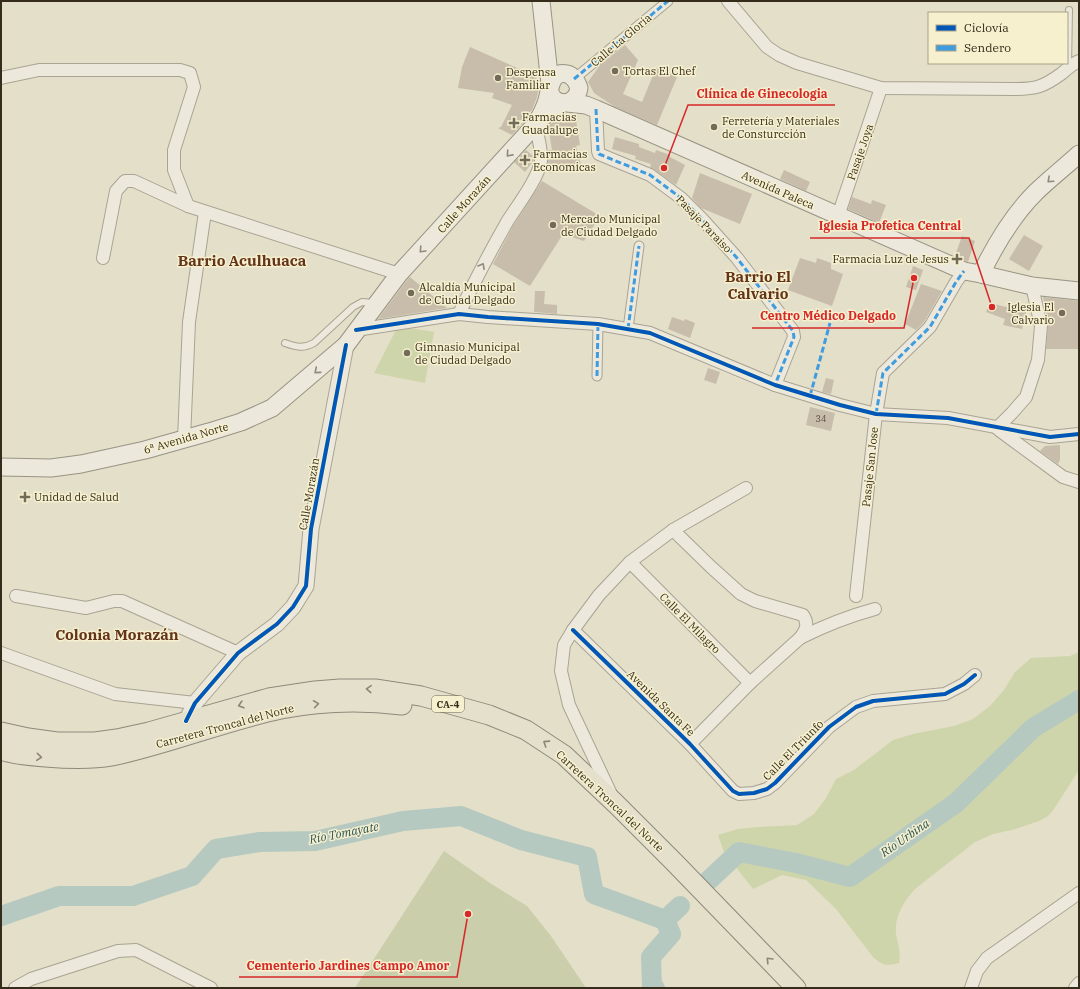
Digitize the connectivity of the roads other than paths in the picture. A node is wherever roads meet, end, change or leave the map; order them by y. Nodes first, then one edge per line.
1 (541, 1) edge
2 (668, 1) edge
3 (728, 1) edge
4 (1069, 10) dead end
5 (547, 48) junction
6 (1079, 61) edge
7 (1068, 68) junction
8 (1, 78) edge
9 (550, 86) junction
10 (882, 88) junction
11 (570, 90) junction
12 (596, 109) junction
13 (535, 125) junction
14 (1079, 154) edge
15 (188, 206) junction
16 (205, 212) junction
17 (838, 216) junction
18 (639, 246) dead end
19 (103, 258) dead end
20 (964, 272) junction
21 (399, 274) junction
22 (981, 274) junction
23 (1032, 286) junction
24 (1079, 291) edge
25 (376, 304) junction
26 (459, 314) junction
27 (598, 324) junction
28 (628, 329) junction
29 (356, 330) junction
30 (285, 343) dead end
31 (346, 345) junction
32 (597, 376) dead end
33 (775, 385) junction
34 (876, 414) junction
35 (997, 428) junction
36 (1079, 434) edge
37 (184, 439) junction
38 (1, 467) edge
39 (1079, 482) edge
40 (746, 488) dead end
41 (673, 530) junction
42 (630, 562) junction
43 (16, 596) dead end
44 (856, 596) dead end
45 (875, 609) dead end
46 (573, 630) junction
47 (800, 638) junction
48 (1, 653) edge
49 (238, 653) junction
50 (975, 675) dead end
51 (750, 684) junction
52 (194, 703) junction
53 (186, 721) junction
54 (1, 732) edge
55 (690, 744) junction
56 (1, 750) edge
57 (733, 791) joint
58 (616, 804) junction
59 (1079, 892) edge
60 (1079, 983) edge
61 (972, 985) edge
62 (15, 988) edge
63 (211, 988) edge
64 (778, 988) edge
65 (796, 988) edge
66 (1075, 988) edge

1 - 5 main road, Avenida Paleca
2 - 11 street, Calle La Gloria
3 - 10 street
4 - 7 lane
5 - 9 main road, Avenida Paleca
5 - 11 main road, Avenida Paleca
6 - 7 street
7 - 10 street
8 - 15 street
9 - 11 main road
9 - 11 main road
9 - 13 main road, Calle Morazán
10 - 17 street, Pasaje Joya
11 - 12 main road, Avenida Paleca
11 - 13 main road, Calle Morazán
12 - 17 main road, Avenida Paleca
12 - 33 street, Pasaje Paraiso
13 -> 21 main road, Calle Morazán
26 -> 13 street
14 -> 22 main road
15 - 16 street
15 - 19 street
16 - 21 street
16 - 37 street
17 - 20 main road, Avenida Paleca
18 - 28 street
20 - 22 main road, Avenida Paleca
20 - 34 street, Pasaje San Jose
21 - 25 main road, Calle Morazán
22 - 23 main road, Avenida Paleca
23 - 24 main road, Avenida Paleca
23 - 35 street
25 - 29 main road, Calle Morazán
25 - 30 lane
26 - 27 street
26 - 29 street
27 - 28 street
27 - 32 street
28 - 33 street
29 - 31 main road, Calle Morazán
31 -> 37 main road, 6ª Avenida Norte
31 - 49 street, Calle Morazán
33 - 34 street
34 - 35 street
34 - 44 street, Pasaje San Jose
35 - 36 street
35 - 39 street
37 - 38 main road, 6ª Avenida Norte
40 - 41 street
41 - 42 street
41 - 47 street
42 - 46 street
42 - 51 street, Calle El Milagro
43 - 49 street
45 - 47 street
46 - 55 street, Avenida Santa Fe
46 - 58 street
47 - 51 street
48 - 52 street
49 - 52 street, Calle Morazán
50 - 57 street, Calle El Triunfo
51 - 55 street
52 - 53 street, Calle Morazán
53 - 54 main road, Carretera Troncal del Norte / CA-4
58 -> 53 main road, Carretera Troncal del Norte / CA-4
55 - 57 street, Avenida Santa Fe
56 -> 64 main road, Carretera Troncal del Norte / CA-4
65 -> 58 main road, Carretera Troncal del Norte / CA-4
59 - 61 street
60 - 66 street
62 - 63 street

